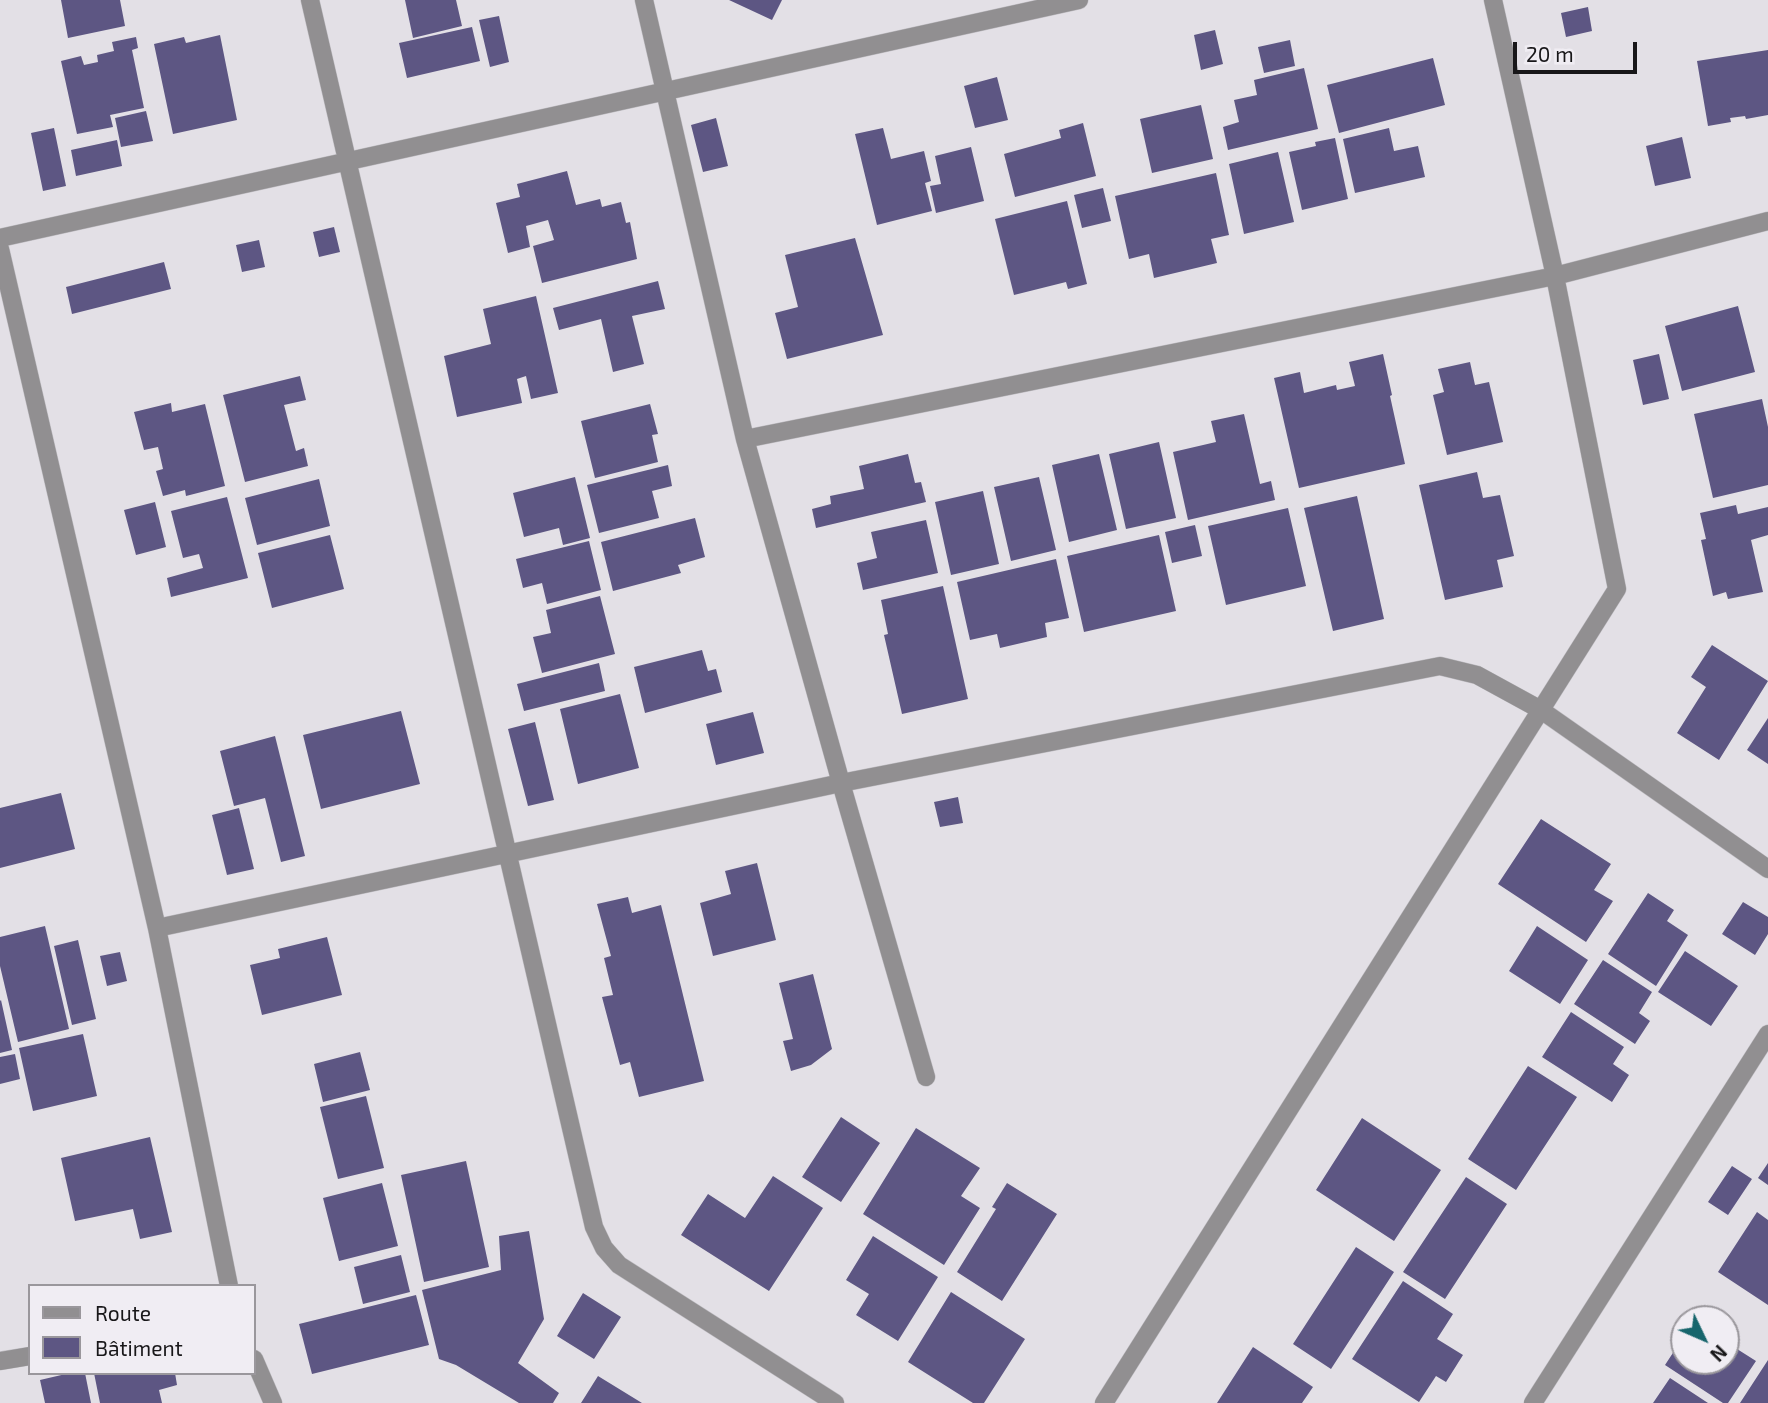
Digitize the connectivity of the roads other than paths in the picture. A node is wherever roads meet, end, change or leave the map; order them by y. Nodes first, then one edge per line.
1 (310, 0) edge
2 (644, 0) edge
3 (1079, 0) edge
4 (1493, 0) edge
5 (664, 92) junction
6 (347, 162) junction
7 (1768, 221) edge
8 (0, 238) edge
9 (0, 249) edge
10 (1555, 276) junction
11 (745, 439) junction
12 (1541, 710) junction
13 (841, 783) junction
14 (506, 853) junction
15 (1768, 869) edge
16 (157, 928) junction
17 (1768, 1034) edge
18 (926, 1077) dead end
19 (229, 1284) edge
20 (28, 1356) edge
21 (0, 1361) edge
22 (256, 1364) edge
23 (273, 1403) edge
24 (835, 1403) edge
25 (1104, 1403) edge
26 (1534, 1403) edge

1 - 6 street
2 - 5 street
3 - 5 street
4 - 10 street
5 - 6 street
5 - 11 street
6 - 8 street
6 - 14 street
7 - 10 street
9 - 16 street
10 - 11 street
10 - 12 street
11 - 13 street
12 - 13 street
12 - 15 street
12 - 25 street
13 - 14 street
13 - 18 street
14 - 16 street
14 - 24 street
16 - 19 street
17 - 26 street
20 - 21 street
22 - 23 street

